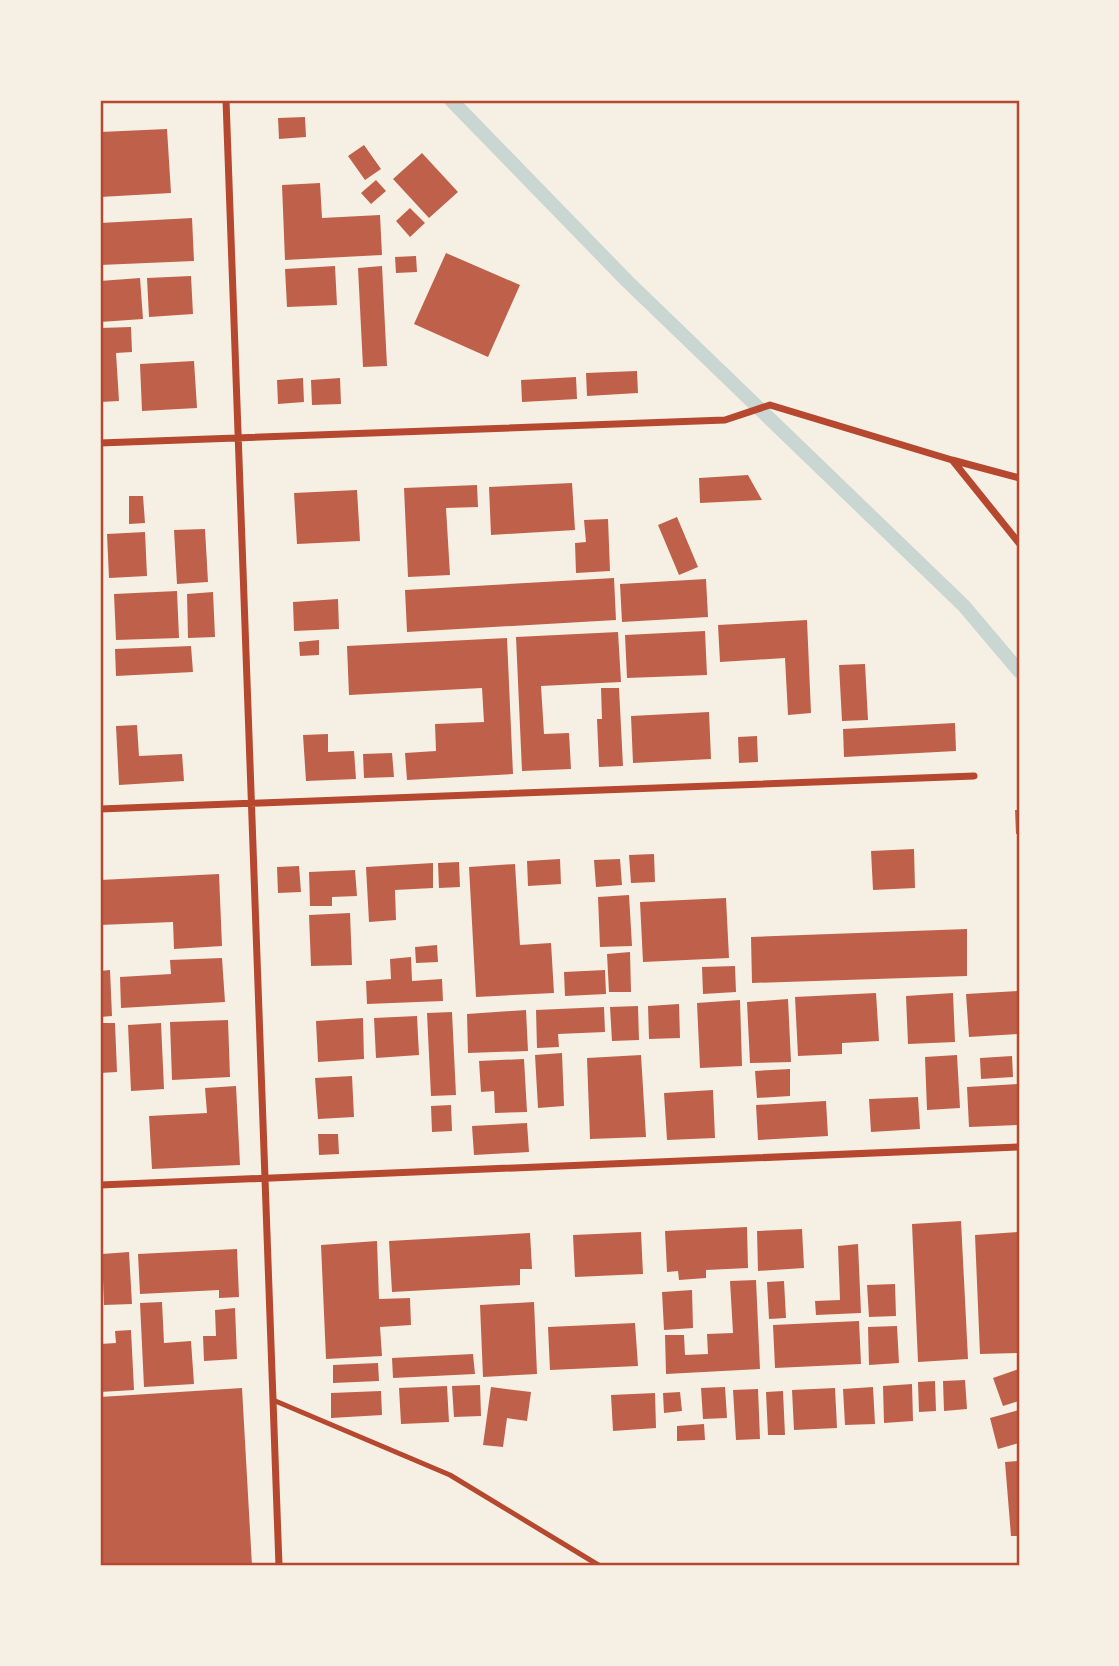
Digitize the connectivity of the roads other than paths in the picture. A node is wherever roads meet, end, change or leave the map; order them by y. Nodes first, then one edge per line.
1 (226, 100) edge
2 (239, 438) junction
3 (100, 443) edge
4 (952, 460) junction
5 (1019, 478) edge
6 (1019, 543) edge
7 (974, 776) dead end
8 (252, 803) junction
9 (100, 809) edge
10 (1019, 1147) edge
11 (265, 1178) junction
12 (100, 1185) edge
13 (273, 1400) junction
14 (279, 1566) edge
15 (600, 1566) edge

1 - 2 street
2 - 3 street
2 - 4 street
2 - 8 street
4 - 5 street
4 - 6 street
7 - 8 street
8 - 9 street
8 - 11 street
10 - 11 street
11 - 12 street
11 - 13 street
13 - 14 street
13 - 15 lane

